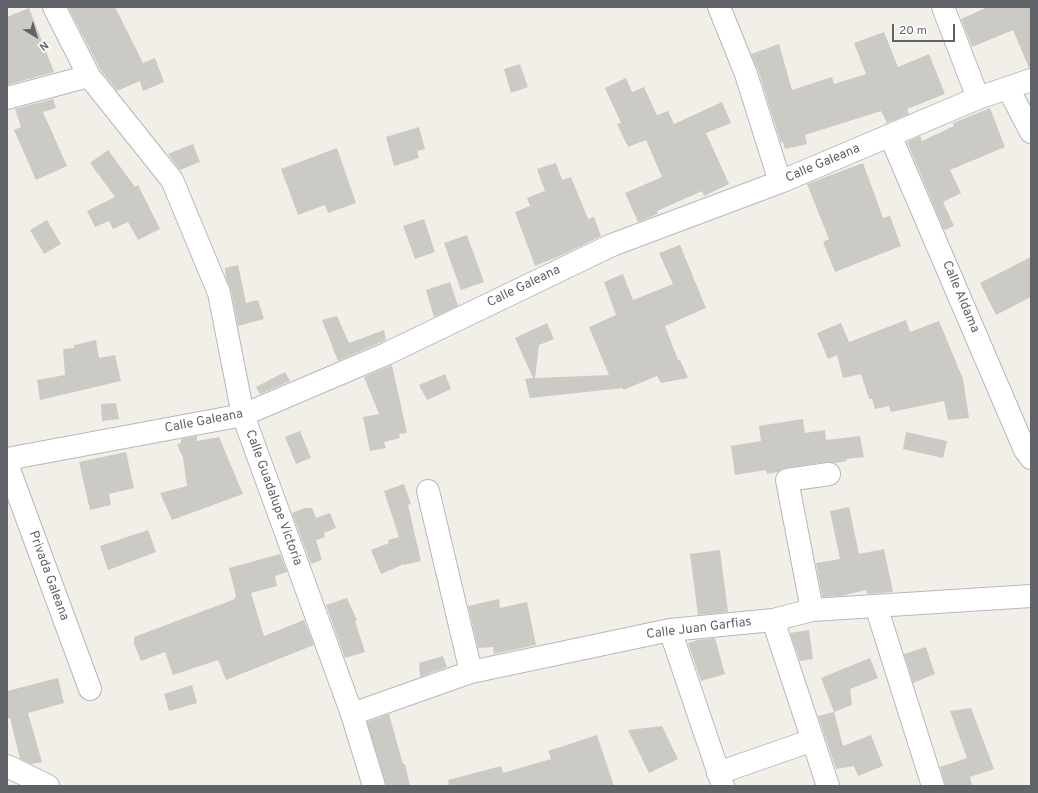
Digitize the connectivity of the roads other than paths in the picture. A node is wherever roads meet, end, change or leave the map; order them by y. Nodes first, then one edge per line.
1 (54, 7) edge
2 (719, 7) edge
3 (943, 7) edge
4 (89, 76) junction
5 (1031, 80) edge
6 (1008, 88) junction
7 (7, 98) edge
8 (978, 98) junction
9 (1031, 132) edge
10 (890, 135) junction
11 (780, 182) junction
12 (243, 415) junction
13 (1031, 458) edge
14 (7, 459) edge
15 (7, 464) edge
16 (829, 474) dead end
17 (428, 491) dead end
18 (1031, 596) edge
19 (876, 606) junction
20 (812, 610) junction
21 (773, 620) junction
22 (670, 630) junction
23 (471, 672) junction
24 (90, 688) dead end
25 (352, 714) junction
26 (813, 740) junction
27 (7, 766) edge
28 (720, 780) edge
29 (48, 786) edge
30 (374, 786) edge
31 (828, 786) edge
32 (933, 786) edge

1 - 4 street, Calle Guadalupe Victoria
2 - 11 street
3 - 8 street
4 - 7 street
4 - 12 street, Calle Guadalupe Victoria
5 - 6 street, Calle Galeana
6 - 8 street, Calle Galeana
6 - 9 street
8 - 10 street, Calle Galeana
10 - 11 street, Calle Galeana
10 - 13 street, Calle Aldama
11 - 12 street, Calle Galeana
12 - 14 street, Calle Galeana
12 - 25 street, Calle Guadalupe Victoria
15 - 24 street, Privada Galeana
16 - 20 street
17 - 23 street
18 - 19 street, Calle Juan Garfias
19 - 20 street, Calle Juan Garfias
19 - 32 street
20 - 21 street, Calle Juan Garfias
21 - 22 street, Calle Juan Garfias
21 - 26 street
22 - 23 street, Calle Juan Garfias
22 - 28 street
23 - 25 street, Calle Juan Garfias
25 - 30 street, Calle Guadalupe Victoria
26 - 28 street
26 - 31 street
27 - 29 street

